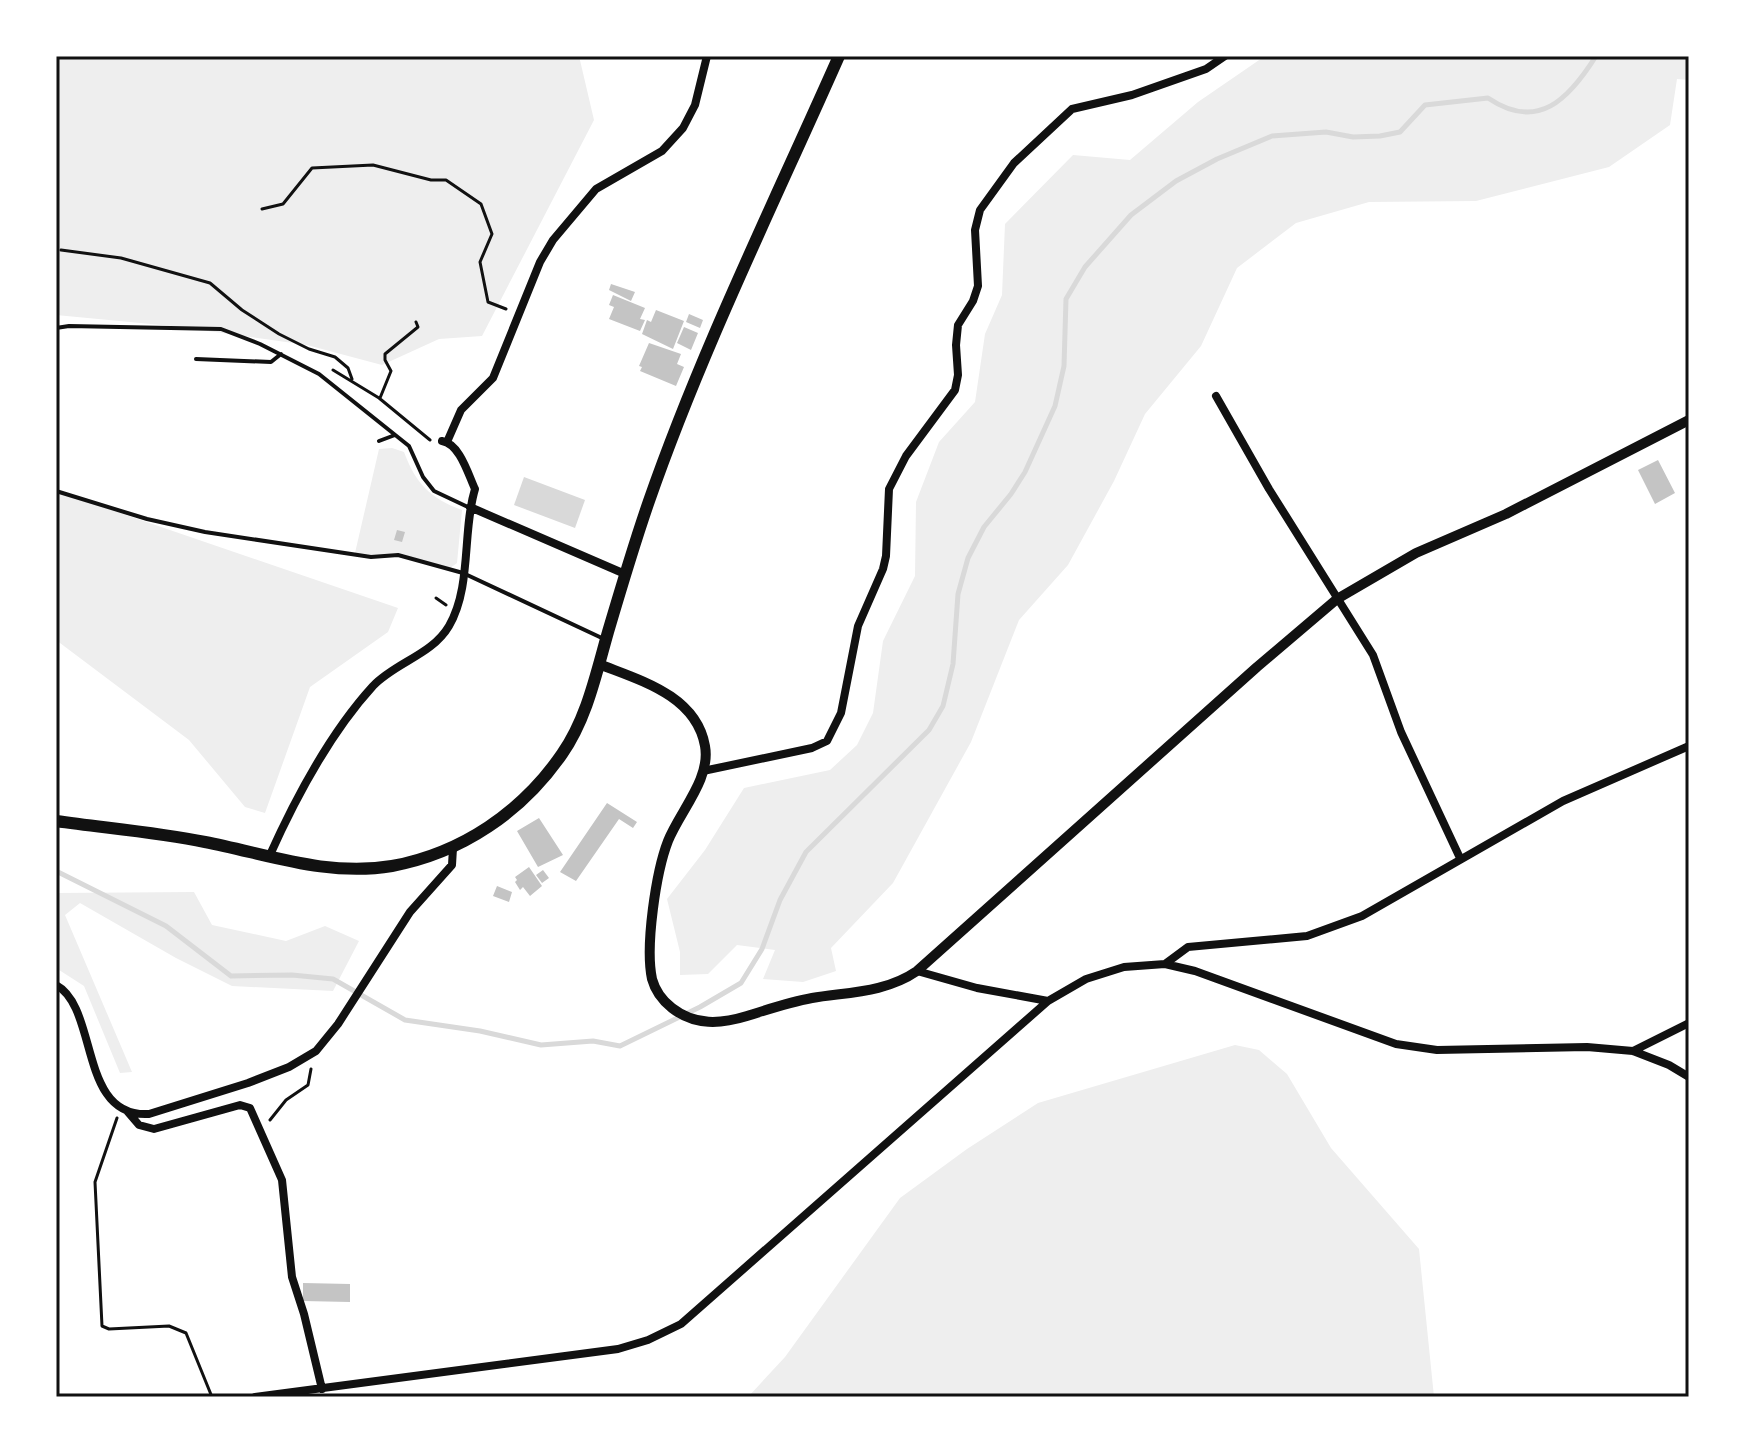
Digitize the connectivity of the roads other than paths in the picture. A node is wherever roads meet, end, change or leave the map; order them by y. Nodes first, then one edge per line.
1 (707, 56) edge
2 (839, 56) edge
3 (1225, 56) edge
4 (56, 328) edge
5 (281, 354) junction
6 (196, 359) dead end
7 (1216, 396) dead end
8 (1689, 420) edge
9 (395, 435) junction
10 (379, 441) dead end
11 (56, 491) edge
12 (470, 507) junction
13 (463, 573) junction
14 (625, 574) junction
15 (1337, 599) junction
16 (606, 640) junction
17 (599, 664) junction
18 (1689, 746) edge
19 (703, 771) junction
20 (56, 821) edge
21 (453, 848) junction
22 (269, 857) junction
23 (1460, 858) junction
24 (1165, 964) junction
25 (917, 971) junction
26 (56, 985) edge
27 (1048, 1001) junction
28 (1689, 1023) edge
29 (1633, 1051) junction
30 (1689, 1077) edge
31 (123, 1108) junction
32 (322, 1389) junction
33 (255, 1397) edge

1 - 12 street
2 - 14 main road
3 - 19 street
4 - 5 lane
5 - 6 lane
5 - 9 lane
7 - 15 street
8 - 15 street
9 - 10 lane
9 - 12 lane
11 - 13 lane
12 - 13 street
12 - 14 street
13 - 16 lane
13 - 22 street
14 - 16 main road
15 - 23 street
15 - 25 street
16 - 17 main road
17 - 19 street
17 - 21 main road
18 - 23 street
19 - 25 street
20 - 22 main road
21 - 22 main road
21 - 31 street
23 - 24 street
24 - 27 street
24 - 29 street
25 - 27 street
26 - 31 street
27 - 32 street
28 - 29 street
29 - 30 street
31 - 32 street
32 - 33 street

